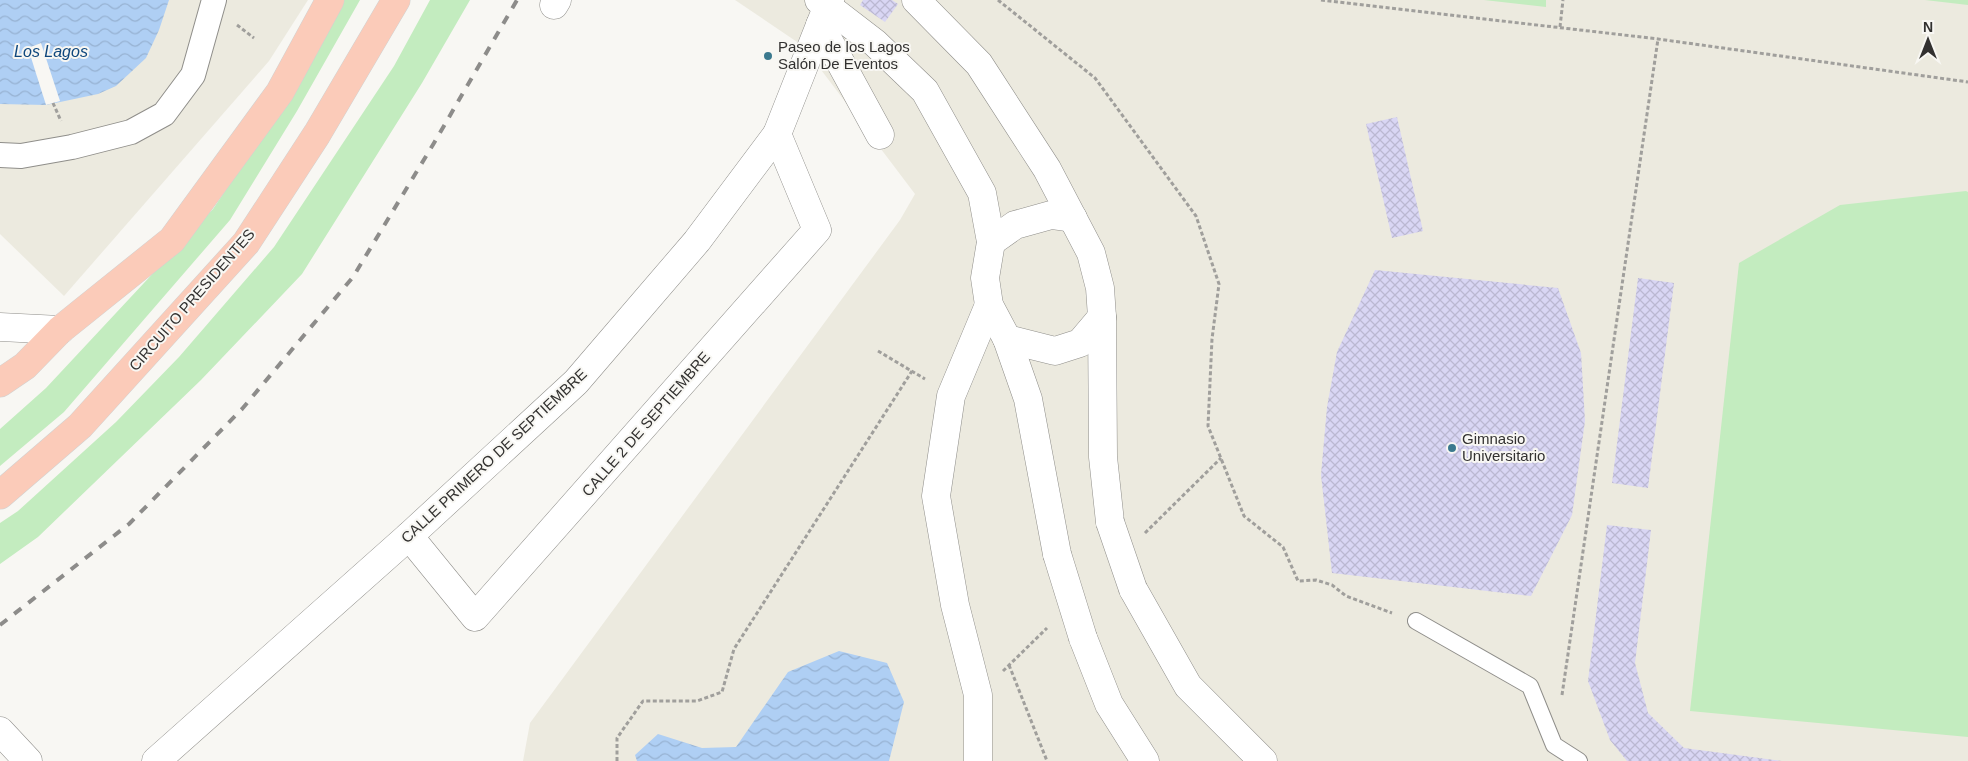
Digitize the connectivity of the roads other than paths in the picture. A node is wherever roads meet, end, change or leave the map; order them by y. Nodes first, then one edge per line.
1 (214, 0) edge
2 (330, 0) edge
3 (396, 0) edge
4 (916, 0) edge
5 (824, 7) edge
6 (777, 134) junction
7 (880, 135) dead end
8 (0, 155) edge
9 (1073, 218) junction
10 (991, 242) junction
11 (989, 304) junction
12 (1102, 317) junction
13 (0, 328) edge
14 (60, 330) junction
15 (1007, 339) junction
16 (0, 383) edge
17 (0, 495) edge
18 (409, 536) junction
19 (1416, 622) road end
20 (0, 731) edge
21 (1554, 745) junction
22 (28, 761) edge
23 (156, 761) edge
24 (978, 761) edge
25 (1145, 761) edge
26 (1264, 761) edge
27 (1549, 761) edge
28 (1579, 761) edge

1 - 8 street
2 - 14 main road
3 - 17 main road, CIRCUITO PRESIDENTES
4 - 9 street
5 - 6 street, CALLE PRIMERO DE SEPTIEMBRE
5 - 7 street
5 - 10 street
6 - 18 street, CALLE PRIMERO DE SEPTIEMBRE
6 - 18 street, CALLE 2 DE SEPTIEMBRE
9 - 10 street
9 - 12 street
10 - 11 street
11 - 15 street
11 - 24 street
12 - 15 street
12 - 26 street, bridge
13 - 14 street
14 - 16 main road
15 - 25 street, bridge
18 - 23 street, CALLE PRIMERO DE SEPTIEMBRE
19 - 21 lane
20 - 22 street
21 - 27 lane
21 - 28 lane

